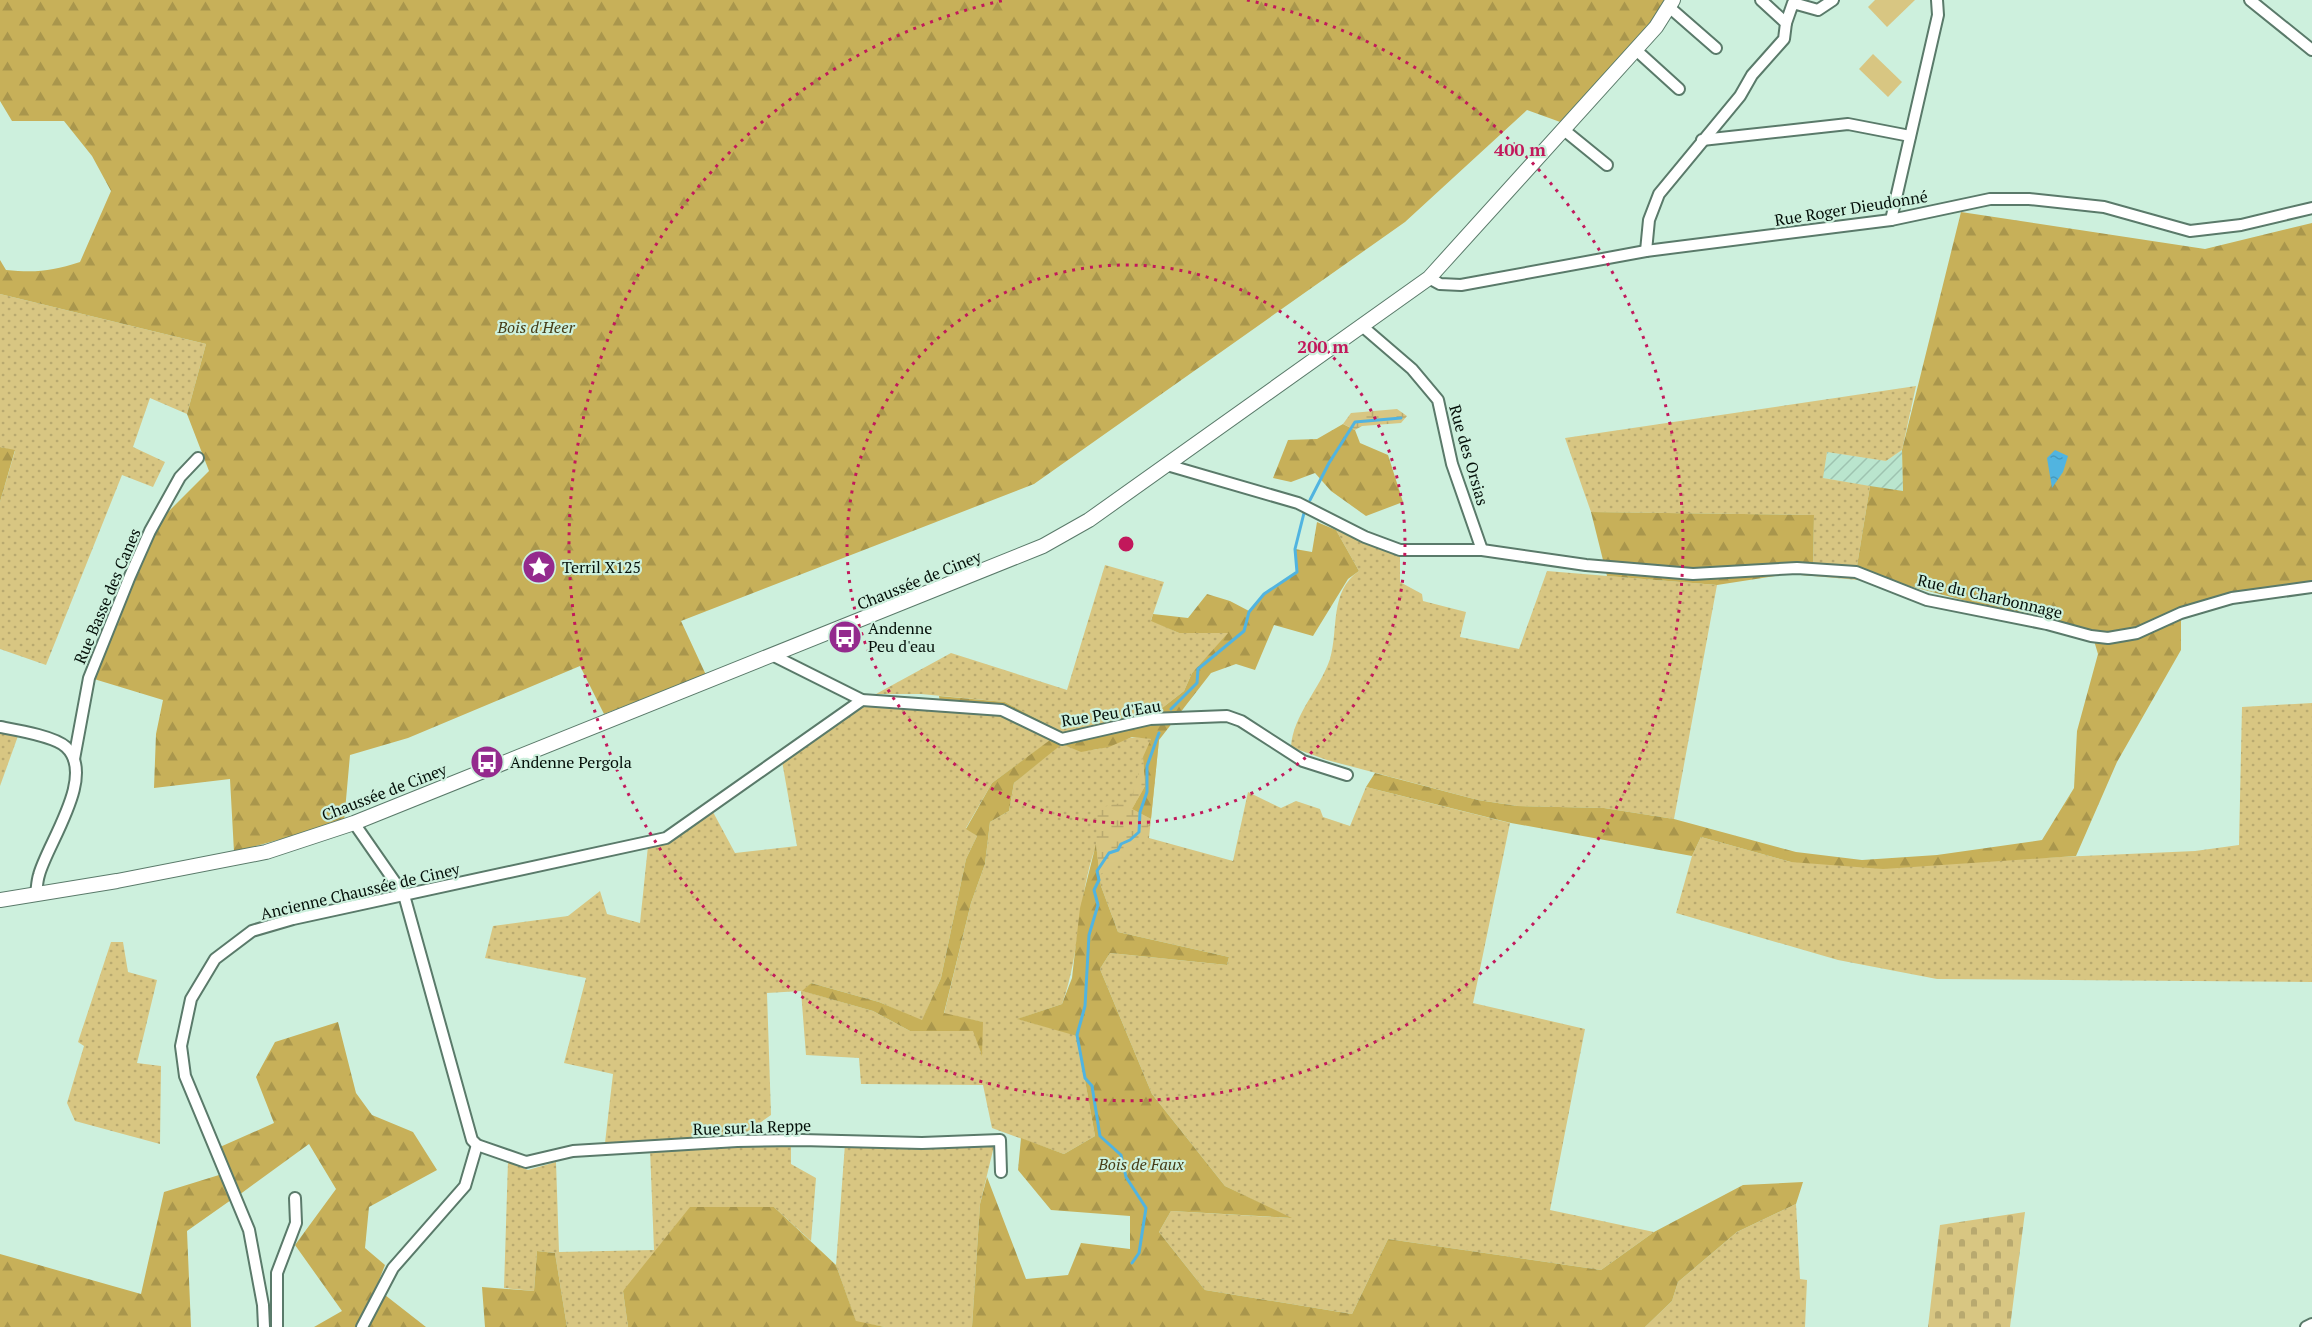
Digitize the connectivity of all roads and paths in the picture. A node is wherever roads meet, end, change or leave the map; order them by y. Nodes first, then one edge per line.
1 (1761, 0) edge
2 (1833, 0) edge
3 (1937, 0) edge
4 (2250, 0) edge
5 (1671, 3) edge
6 (1786, 23) junction
7 (1716, 48) dead end
8 (1636, 50) junction
9 (2312, 50) edge
10 (1679, 89) dead end
11 (1564, 130) junction
12 (1910, 136) junction
13 (1702, 140) junction
14 (1607, 165) dead end
15 (2312, 208) edge
16 (1891, 220) junction
17 (1646, 251) junction
18 (1429, 278) junction
19 (1362, 326) junction
20 (198, 458) dead end
21 (1167, 465) junction
22 (1482, 550) junction
23 (2312, 587) edge
24 (774, 656) junction
25 (862, 700) junction
26 (0, 727) edge
27 (74, 759) junction
28 (1347, 775) dead end
29 (354, 823) junction
30 (36, 894) junction
31 (404, 895) junction
32 (0, 900) edge
33 (477, 1145) junction
34 (1001, 1172) dead end
35 (296, 1198) dead end
36 (2312, 1324) edge
37 (264, 1327) edge
38 (277, 1327) edge
39 (362, 1327) edge
40 (2306, 1327) edge

1 - 6 street
2 - 6 street
3 - 12 street
4 - 9 street
5 - 7 street, Chaussée de Ciney
5 - 8 main road, Chaussée de Ciney
6 - 13 street
8 - 10 street
8 - 11 main road, Chaussée de Ciney
11 - 14 street
11 - 18 main road, Chaussée de Ciney
12 - 13 street
12 - 16 street
13 - 17 street
15 - 16 street, Rue Roger Dieudonné
16 - 17 street, Rue Roger Dieudonné
17 - 18 street, Rue Roger Dieudonné
18 - 19 main road, Chaussée de Ciney
19 - 21 main road, Chaussée de Ciney
19 - 22 street, Rue des Orsias
20 - 27 street, Rue Basse des Canes
21 - 22 street
21 - 24 main road, Chaussée de Ciney
22 - 23 street, Rue du Charbonnage
24 - 25 street, Rue Peu d'Eau
24 - 29 main road, Chaussée de Ciney
25 - 28 street, Rue Peu d'Eau
25 - 31 street, Ancienne Chaussée de Ciney
26 - 27 street
27 - 30 street, Rue Basse des Canes
29 - 30 main road, Chaussée de Ciney
29 - 31 street
30 - 32 main road, Chaussée de Ciney
31 - 33 street
31 - 37 street, Ancienne Chaussée de Ciney
33 - 34 street, Rue sur la Reppe
33 - 39 street
35 - 38 street
36 - 40 street

